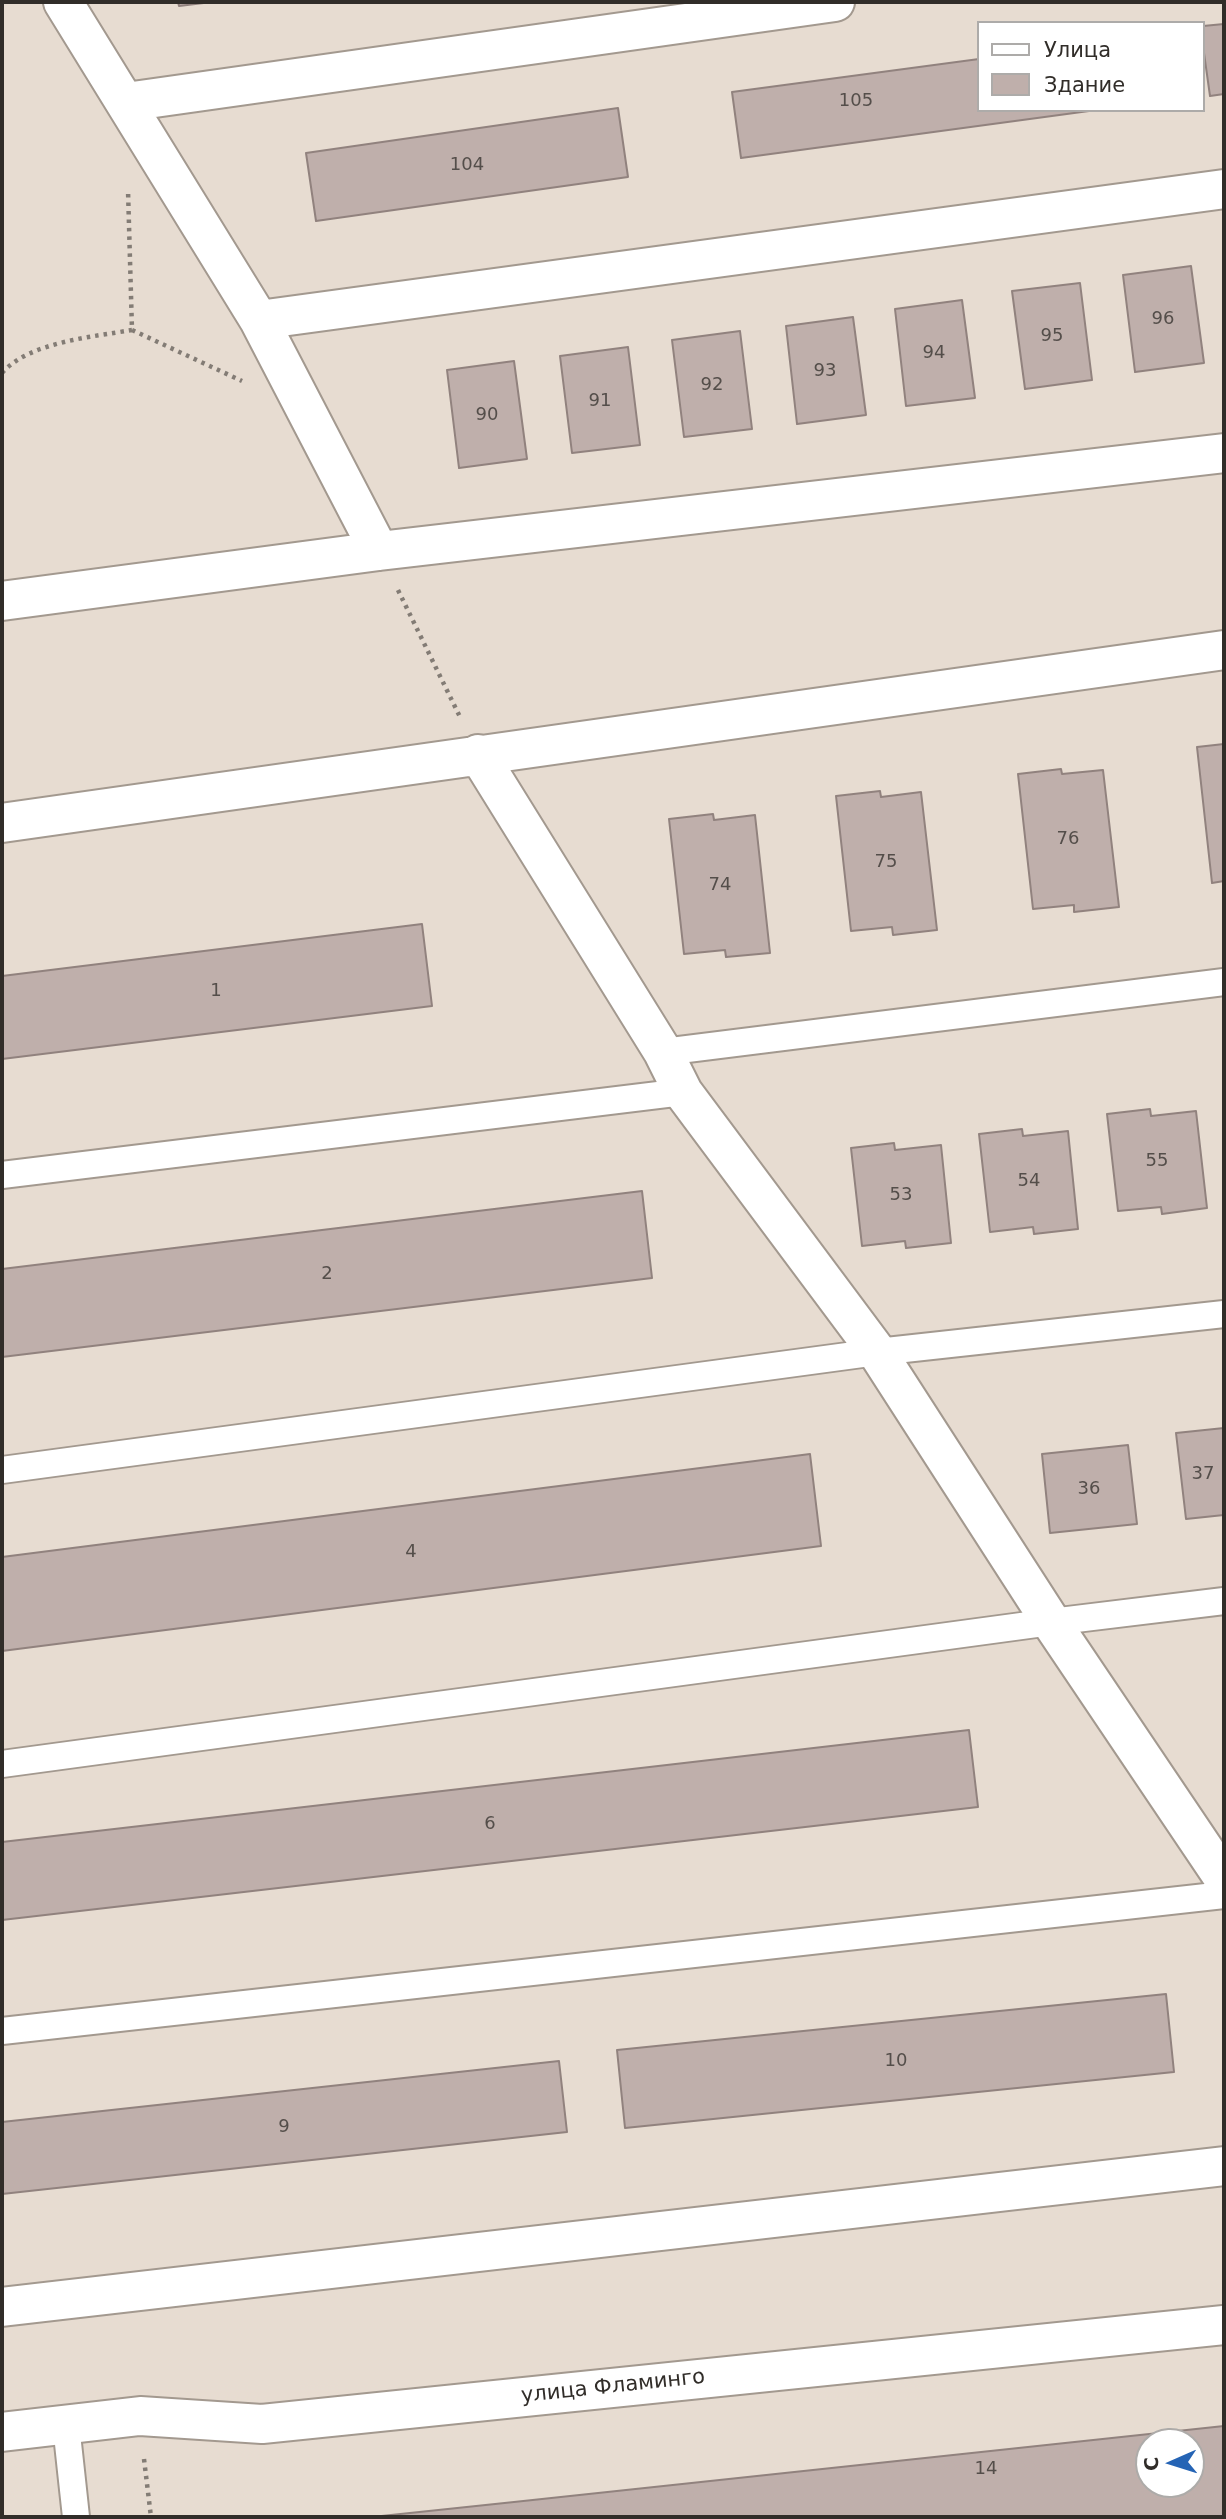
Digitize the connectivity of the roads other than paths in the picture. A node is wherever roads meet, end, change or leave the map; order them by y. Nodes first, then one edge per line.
1 (63, 2) edge
2 (835, 2) edge
3 (125, 102) junction
4 (1224, 189) edge
5 (259, 320) junction
6 (1224, 453) edge
7 (379, 551) junction
8 (2, 601) edge
9 (1224, 650) edge
10 (478, 754) junction
11 (2, 823) edge
12 (1224, 982) edge
13 (663, 1052) junction
14 (683, 1092) junction
15 (2, 1175) edge
16 (1224, 1314) edge
17 (877, 1352) junction
18 (2, 1470) edge
19 (1224, 1601) edge
20 (1051, 1622) junction
21 (2, 1764) edge
22 (1224, 1879) edge
23 (1224, 1895) edge
24 (2, 2031) edge
25 (1224, 2166) edge
26 (2, 2306) edge
27 (1224, 2325) edge
28 (66, 2425) junction
29 (2, 2432) edge
30 (76, 2517) edge

1 - 3 street
2 - 3 street
3 - 5 street
4 - 5 street
5 - 7 street
6 - 7 street
7 - 8 street
9 - 10 street
10 - 11 street
10 - 13 street
12 - 13 lane
13 - 14 street
14 - 15 lane
14 - 17 street
16 - 17 lane
17 - 18 lane
17 - 20 street
19 - 20 lane
20 - 21 lane
20 - 22 street
23 - 24 lane
25 - 26 street
27 - 28 street, улица Фламинго
28 - 29 street, улица Фламинго
28 - 30 lane

